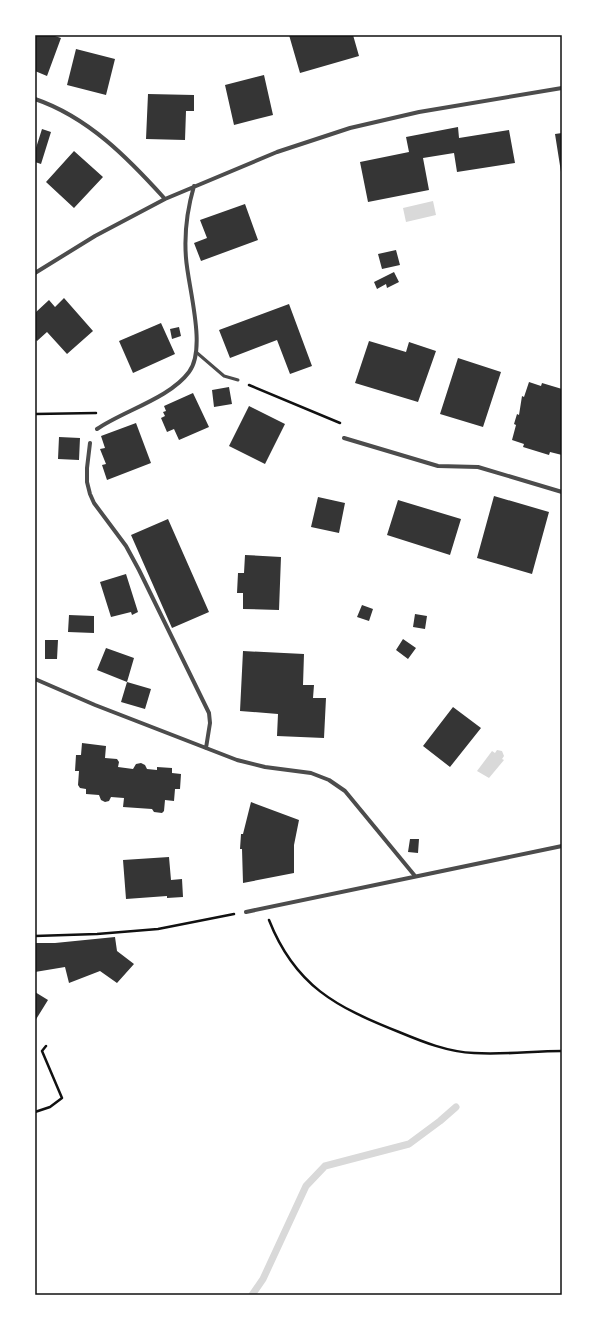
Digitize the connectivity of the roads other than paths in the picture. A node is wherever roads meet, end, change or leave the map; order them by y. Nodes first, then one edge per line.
1 (562, 88) edge
2 (35, 99) edge
3 (194, 186) junction
4 (164, 199) junction
5 (35, 274) edge
6 (196, 352) junction
7 (238, 380) road end
8 (96, 429) dead end
9 (344, 438) dead end
10 (90, 443) dead end
11 (562, 492) edge
12 (35, 679) edge
13 (206, 748) junction
14 (562, 846) edge
15 (415, 876) junction
16 (246, 912) road end

1 - 3 street
2 - 4 street
3 - 4 street
3 - 6 street
4 - 5 street
6 - 7 lane
6 - 8 street
9 - 11 street
10 - 13 street
12 - 13 street
13 - 15 street
14 - 15 street
15 - 16 street

